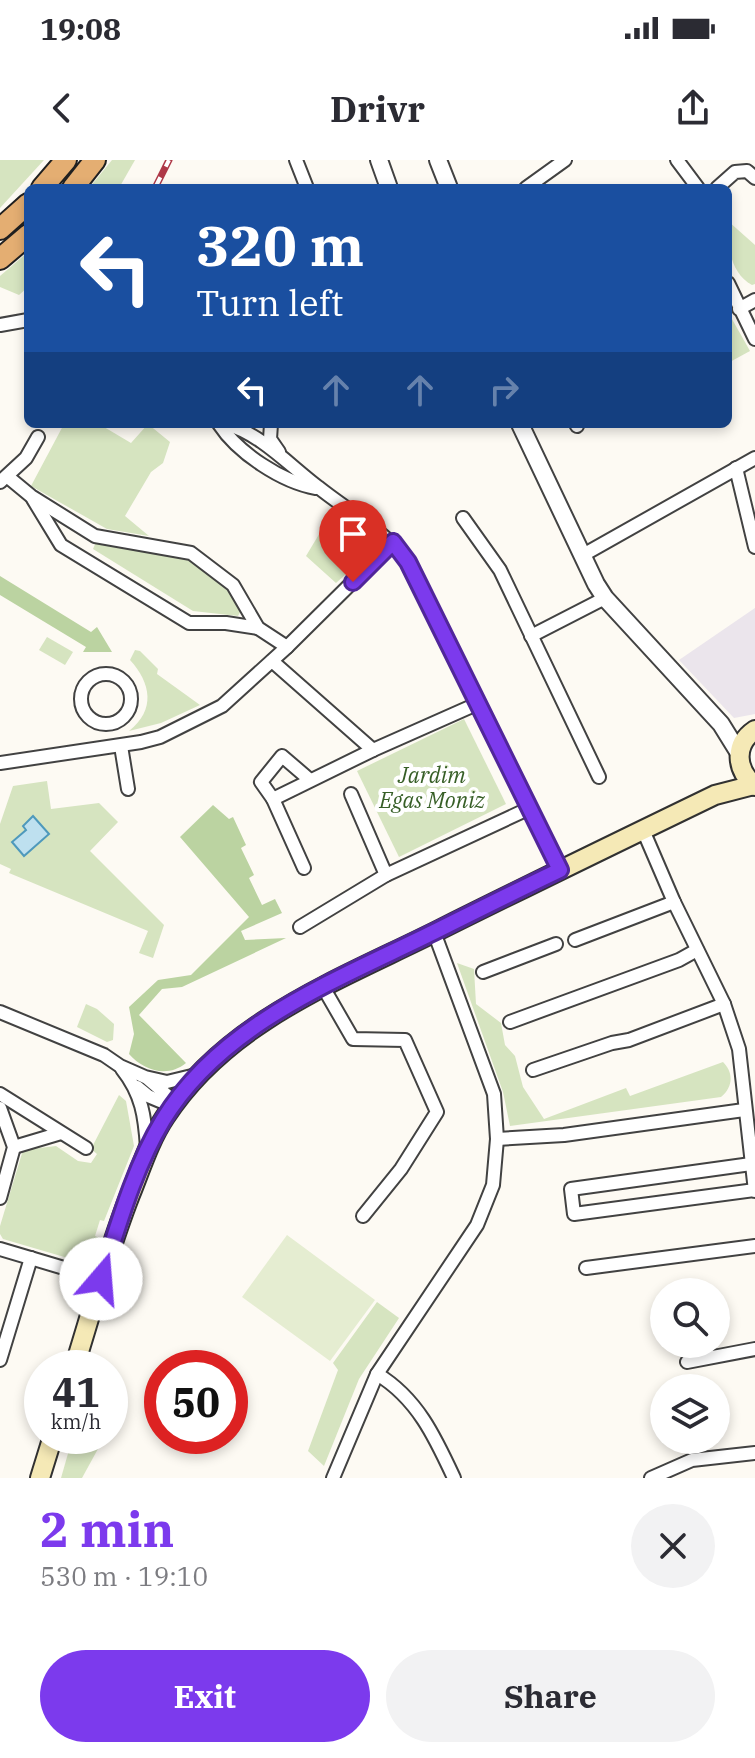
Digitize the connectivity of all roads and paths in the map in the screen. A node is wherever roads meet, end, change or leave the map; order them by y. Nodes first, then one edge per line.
1 (66, 160) edge
2 (95, 160) edge
3 (296, 160) edge
4 (379, 160) edge
5 (438, 160) edge
6 (565, 160) edge
7 (677, 160) edge
8 (755, 178) edge
9 (45, 184) edge
10 (76, 184) edge
11 (305, 184) edge
12 (388, 184) edge
13 (447, 184) edge
14 (532, 184) edge
15 (695, 184) edge
16 (722, 184) edge
17 (24, 208) edge
18 (0, 229) edge
19 (24, 238) edge
20 (0, 259) edge
21 (732, 292) edge
22 (755, 300) edge
23 (739, 309) junction
24 (24, 321) edge
25 (2, 325) edge
26 (24, 328) edge
27 (755, 339) edge
28 (221, 428) edge
29 (238, 428) edge
30 (271, 428) edge
31 (522, 428) edge
32 (38, 437) dead end
33 (283, 458) junction
34 (755, 458) edge
35 (736, 468) junction
36 (4, 480) edge
37 (319, 489) junction
38 (31, 496) junction
39 (463, 518) dead end
40 (393, 542) junction
41 (755, 547) edge
42 (583, 555) junction
43 (605, 598) junction
44 (258, 628) junction
45 (531, 636) junction
46 (287, 647) junction
47 (272, 661) junction
48 (479, 703) junction
49 (109, 724) junction
50 (721, 724) junction
51 (755, 728) edge
52 (117, 747) junction
53 (373, 750) junction
54 (739, 759) junction
55 (0, 763) edge
56 (599, 777) dead end
57 (310, 780) junction
58 (755, 785) edge
59 (128, 789) dead end
60 (351, 794) dead end
61 (715, 795) junction
62 (273, 799) junction
63 (530, 808) junction
64 (643, 830) junction
65 (304, 868) dead end
66 (560, 870) junction
67 (386, 875) junction
68 (674, 902) junction
69 (300, 927) dead end
70 (434, 932) junction
71 (575, 940) dead end
72 (556, 944) dead end
73 (697, 950) junction
74 (483, 972) dead end
75 (323, 987) junction
76 (724, 1004) junction
77 (0, 1012) edge
78 (510, 1022) dead end
79 (533, 1070) dead end
80 (196, 1075) junction
81 (140, 1082) junction
82 (0, 1094) edge
83 (172, 1106) junction
84 (0, 1108) edge
85 (744, 1110) junction
86 (61, 1133) junction
87 (497, 1139) junction
88 (14, 1147) junction
89 (86, 1148) dead end
90 (147, 1149) junction
91 (751, 1164) junction
92 (755, 1190) edge
93 (0, 1198) edge
94 (363, 1216) dead end
95 (755, 1246) edge
96 (0, 1249) edge
97 (31, 1258) junction
98 (586, 1268) dead end
99 (101, 1279) junction
100 (755, 1349) edge
101 (79, 1350) edge
102 (0, 1360) edge
103 (687, 1362) dead end
104 (377, 1374) junction
105 (755, 1453) edge
106 (47, 1454) edge
107 (39, 1478) edge
108 (333, 1478) edge
109 (454, 1478) edge
110 (651, 1478) edge

1 - 9 highway
2 - 10 highway
3 - 11 street
4 - 12 street
5 - 13 street
6 - 14 street
7 - 15 street
8 - 16 street
17 - 18 highway
19 - 20 highway
21 - 23 street
22 - 23 street
23 - 27 street
24 - 25 street
25 - 26 street
28 - 37 street
29 - 33 street
30 - 33 street
31 - 42 street
32 - 36 street
33 - 37 street
34 - 35 street
35 - 41 street
35 - 42 street
36 - 38 street
37 - 40 street
38 - 44 street
38 - 44 street
39 - 45 street
40 - 46 street
40 - 48 street
42 - 43 street
43 - 45 street
43 - 50 street
44 - 46 street
45 - 56 street
46 - 47 street
47 - 52 street
47 - 53 street
48 - 53 street
48 - 63 street
49 - 49 street
49 - 52 street
50 - 51 street
50 - 54 street
51 - 54 main road
52 - 55 street
52 - 59 street
53 - 57 street
54 - 58 main road
54 - 61 main road
57 - 62 street
57 - 62 street
58 - 61 main road
60 - 67 street
61 - 64 main road
62 - 65 street
63 - 66 street
63 - 67 street
64 - 66 main road
64 - 68 street
66 - 70 main road
67 - 69 street
68 - 71 street
68 - 73 street
70 - 75 main road
70 - 87 street
72 - 74 street
73 - 76 street
73 - 78 street
75 - 80 main road
75 - 94 street
76 - 79 street
76 - 85 street
77 - 81 street
80 - 81 street
80 - 83 main road
81 - 83 street
81 - 90 street
82 - 86 street
83 - 90 main road
84 - 88 street
85 - 87 street
85 - 91 street
86 - 88 street
86 - 89 street
87 - 104 street
88 - 93 street
90 - 99 main road
91 - 92 street
91 - 92 street
95 - 98 street
96 - 97 street
97 - 99 street
97 - 102 street
99 - 101 main road
100 - 103 street
104 - 108 street
104 - 109 street
105 - 110 street
106 - 107 main road

